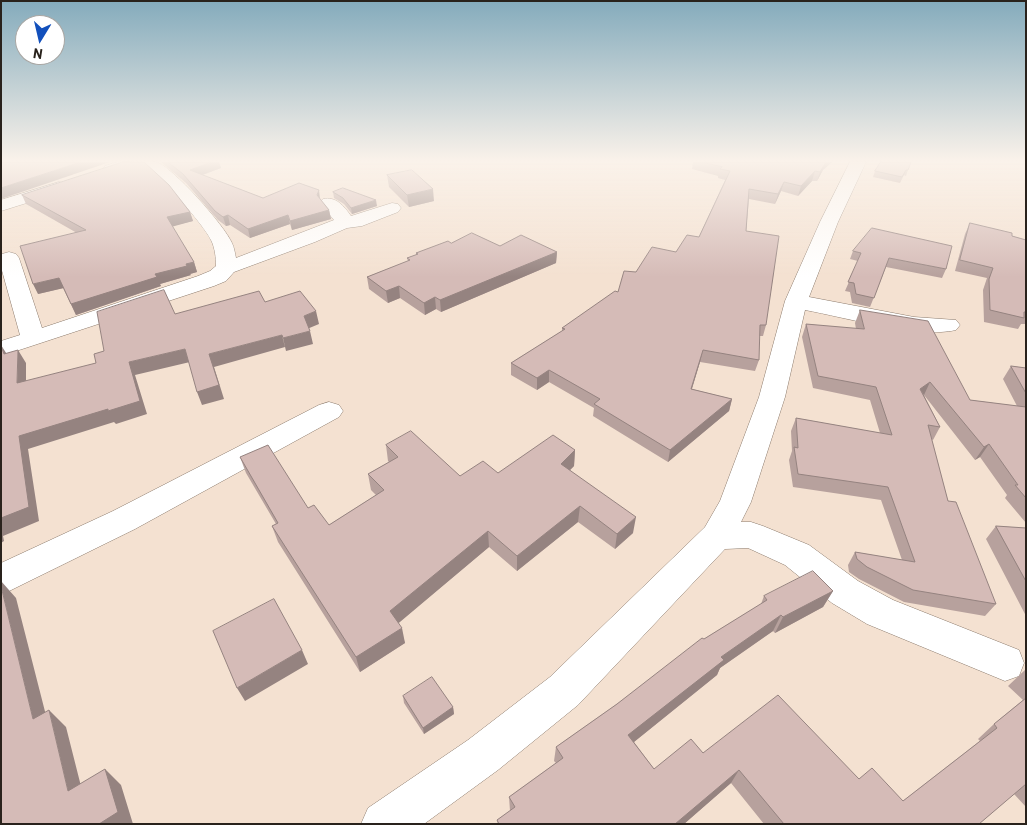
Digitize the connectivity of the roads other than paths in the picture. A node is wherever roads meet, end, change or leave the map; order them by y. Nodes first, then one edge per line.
1 (17, 200) edge
2 (189, 200) edge
3 (839, 200) edge
4 (329, 202) dead end
5 (1, 206) edge
6 (392, 208) dead end
7 (344, 222) junction
8 (9, 258) dead end
9 (227, 268) junction
10 (796, 301) junction
11 (948, 325) dead end
12 (34, 338) junction
13 (1, 349) edge
14 (329, 411) dead end
15 (717, 536) junction
16 (1, 580) edge
17 (1005, 663) dead end
18 (384, 824) edge

1 - 5 street
2 - 9 street
3 - 10 street
4 - 7 street
6 - 7 street
7 - 9 street
8 - 12 street
9 - 12 street
10 - 11 street
10 - 15 street
12 - 13 street
14 - 16 street
15 - 17 street
15 - 18 street

